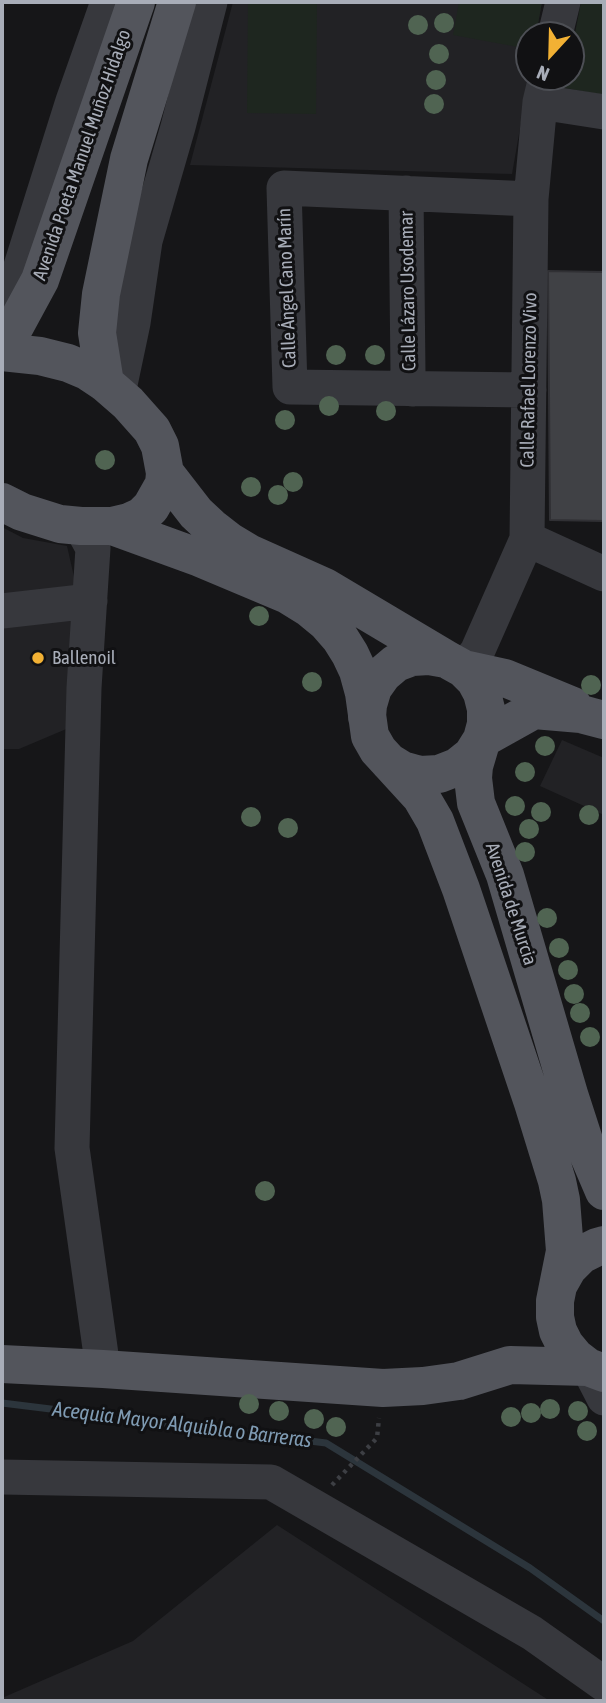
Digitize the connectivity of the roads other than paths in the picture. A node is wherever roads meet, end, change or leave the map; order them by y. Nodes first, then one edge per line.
1 (108, 2) edge
2 (136, 2) edge
3 (177, 2) edge
4 (210, 2) edge
5 (563, 2) edge
6 (558, 21) edge
7 (543, 91) edge
8 (546, 91) edge
9 (604, 112) edge
10 (406, 193) junction
11 (531, 199) junction
12 (2, 309) edge
13 (2, 342) edge
14 (2, 352) edge
15 (112, 388) junction
16 (412, 389) junction
17 (529, 390) junction
18 (165, 473) junction
19 (2, 502) edge
20 (96, 526) junction
21 (527, 539) junction
22 (604, 574) edge
23 (90, 601) junction
24 (2, 611) edge
25 (455, 664) junction
26 (596, 718) edge
27 (367, 720) junction
28 (482, 739) junction
29 (389, 762) junction
30 (498, 857) junction
31 (604, 1191) edge
32 (604, 1245) edge
33 (557, 1292) junction
34 (2, 1364) edge
35 (510, 1365) junction
36 (103, 1369) junction
37 (600, 1377) edge
38 (2, 1477) edge
39 (604, 1684) edge

1 - 12 street
2 - 13 main road, Avenida Poeta Manuel Muñoz Hidalgo
3 - 15 main road
4 - 15 street
5 - 6 street
7 - 11 street, Calle Rafael Lorenzo Vivo
8 - 9 street
10 - 11 street
10 - 16 street, Calle Lázaro Usodemar
10 - 16 street, Calle Ángel Cano Marín
11 - 17 street, Calle Rafael Lorenzo Vivo
14 - 15 main road
15 - 18 main road
16 - 17 street
17 - 21 street, Calle Rafael Lorenzo Vivo
18 - 20 main road
18 - 25 main road
19 - 20 main road
20 - 23 street
20 - 27 main road
21 - 22 street
21 - 25 street, Calle Rafael Lorenzo Vivo
23 - 24 street
23 - 36 street
25 - 26 main road
25 - 27 main road
25 - 28 main road
26 - 28 main road
26 - 30 main road
27 - 29 main road
28 - 29 main road
28 - 30 main road, Avenida de Murcia
29 - 33 main road
30 - 31 main road, Avenida de Murcia
32 - 33 main road
33 - 35 main road
33 - 37 main road
34 - 36 main road
35 - 36 main road
35 - 37 main road
38 - 39 street

